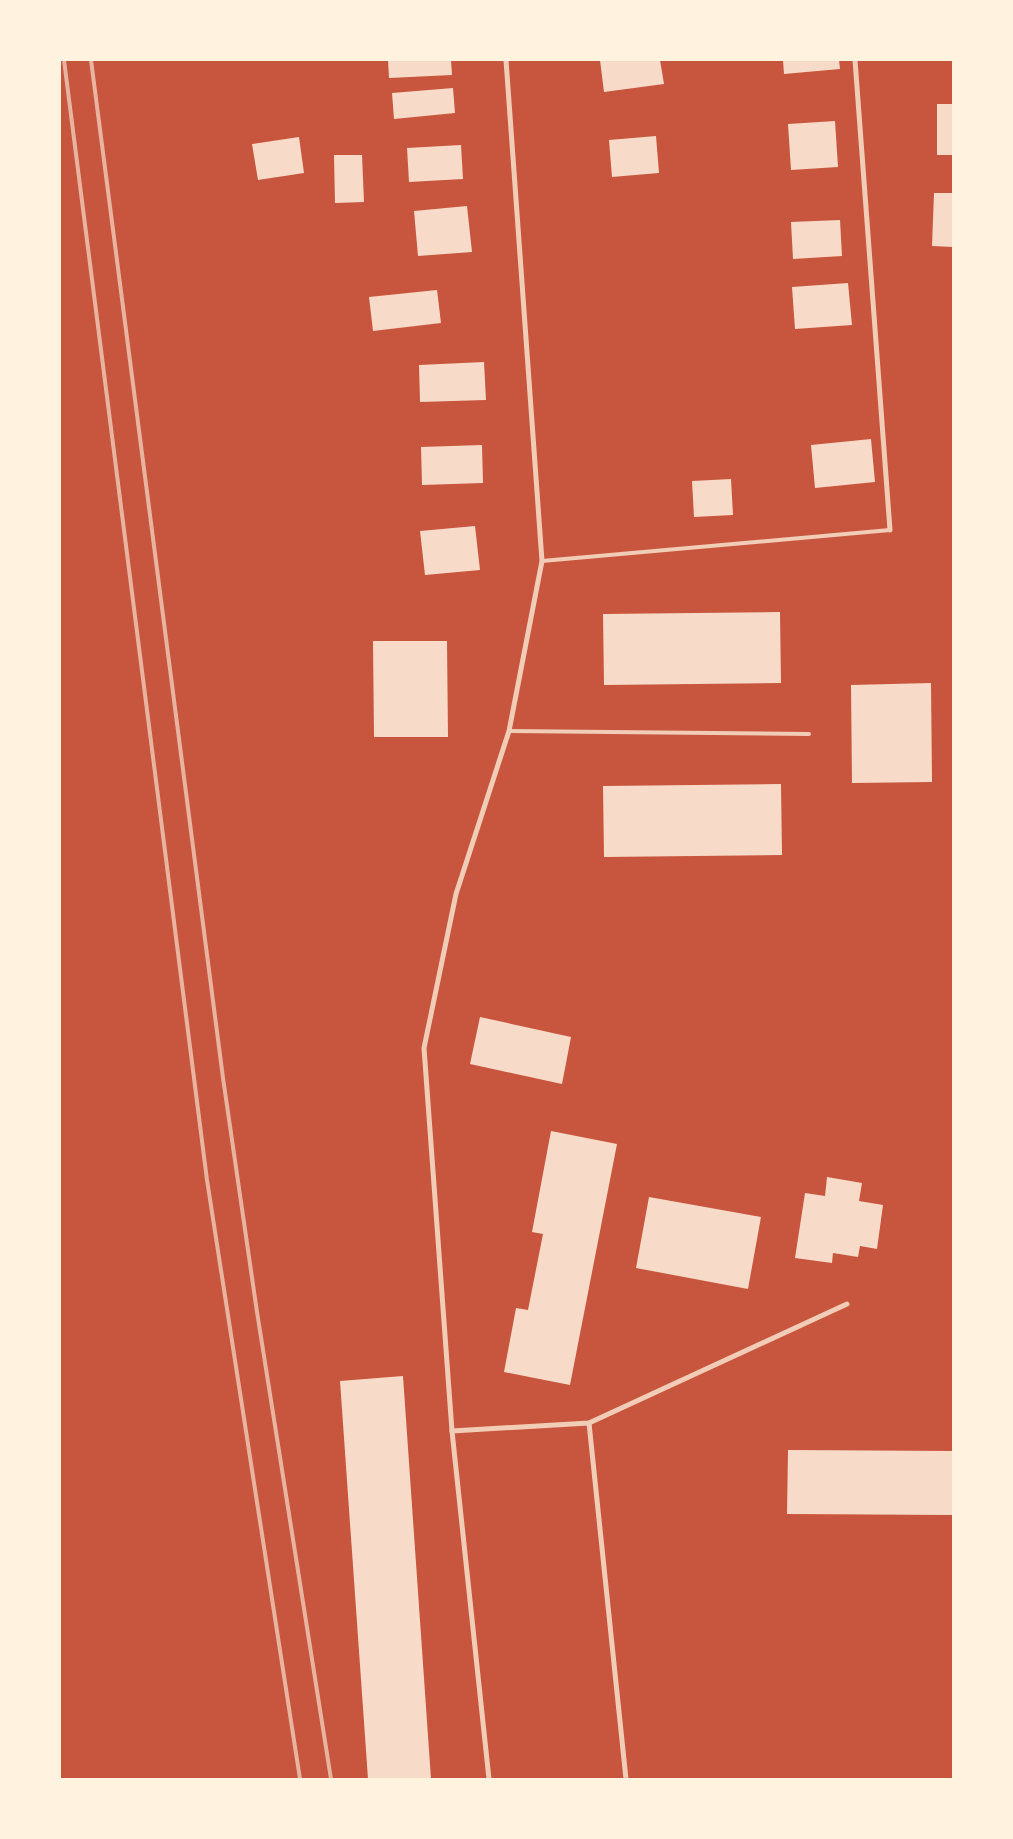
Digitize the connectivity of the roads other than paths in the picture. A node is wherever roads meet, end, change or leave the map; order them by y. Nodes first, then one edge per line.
1 (506, 60) edge
2 (856, 60) edge
3 (890, 530) joint
4 (542, 561) junction
5 (509, 731) junction
6 (809, 734) dead end
7 (847, 1304) dead end
8 (590, 1423) junction
9 (452, 1431) junction
10 (489, 1779) edge
11 (626, 1779) edge

1 - 4 street
2 - 3 street
3 - 4 lane
4 - 5 street
5 - 6 lane
5 - 9 street
7 - 8 street
8 - 9 street
8 - 11 street
9 - 10 street

